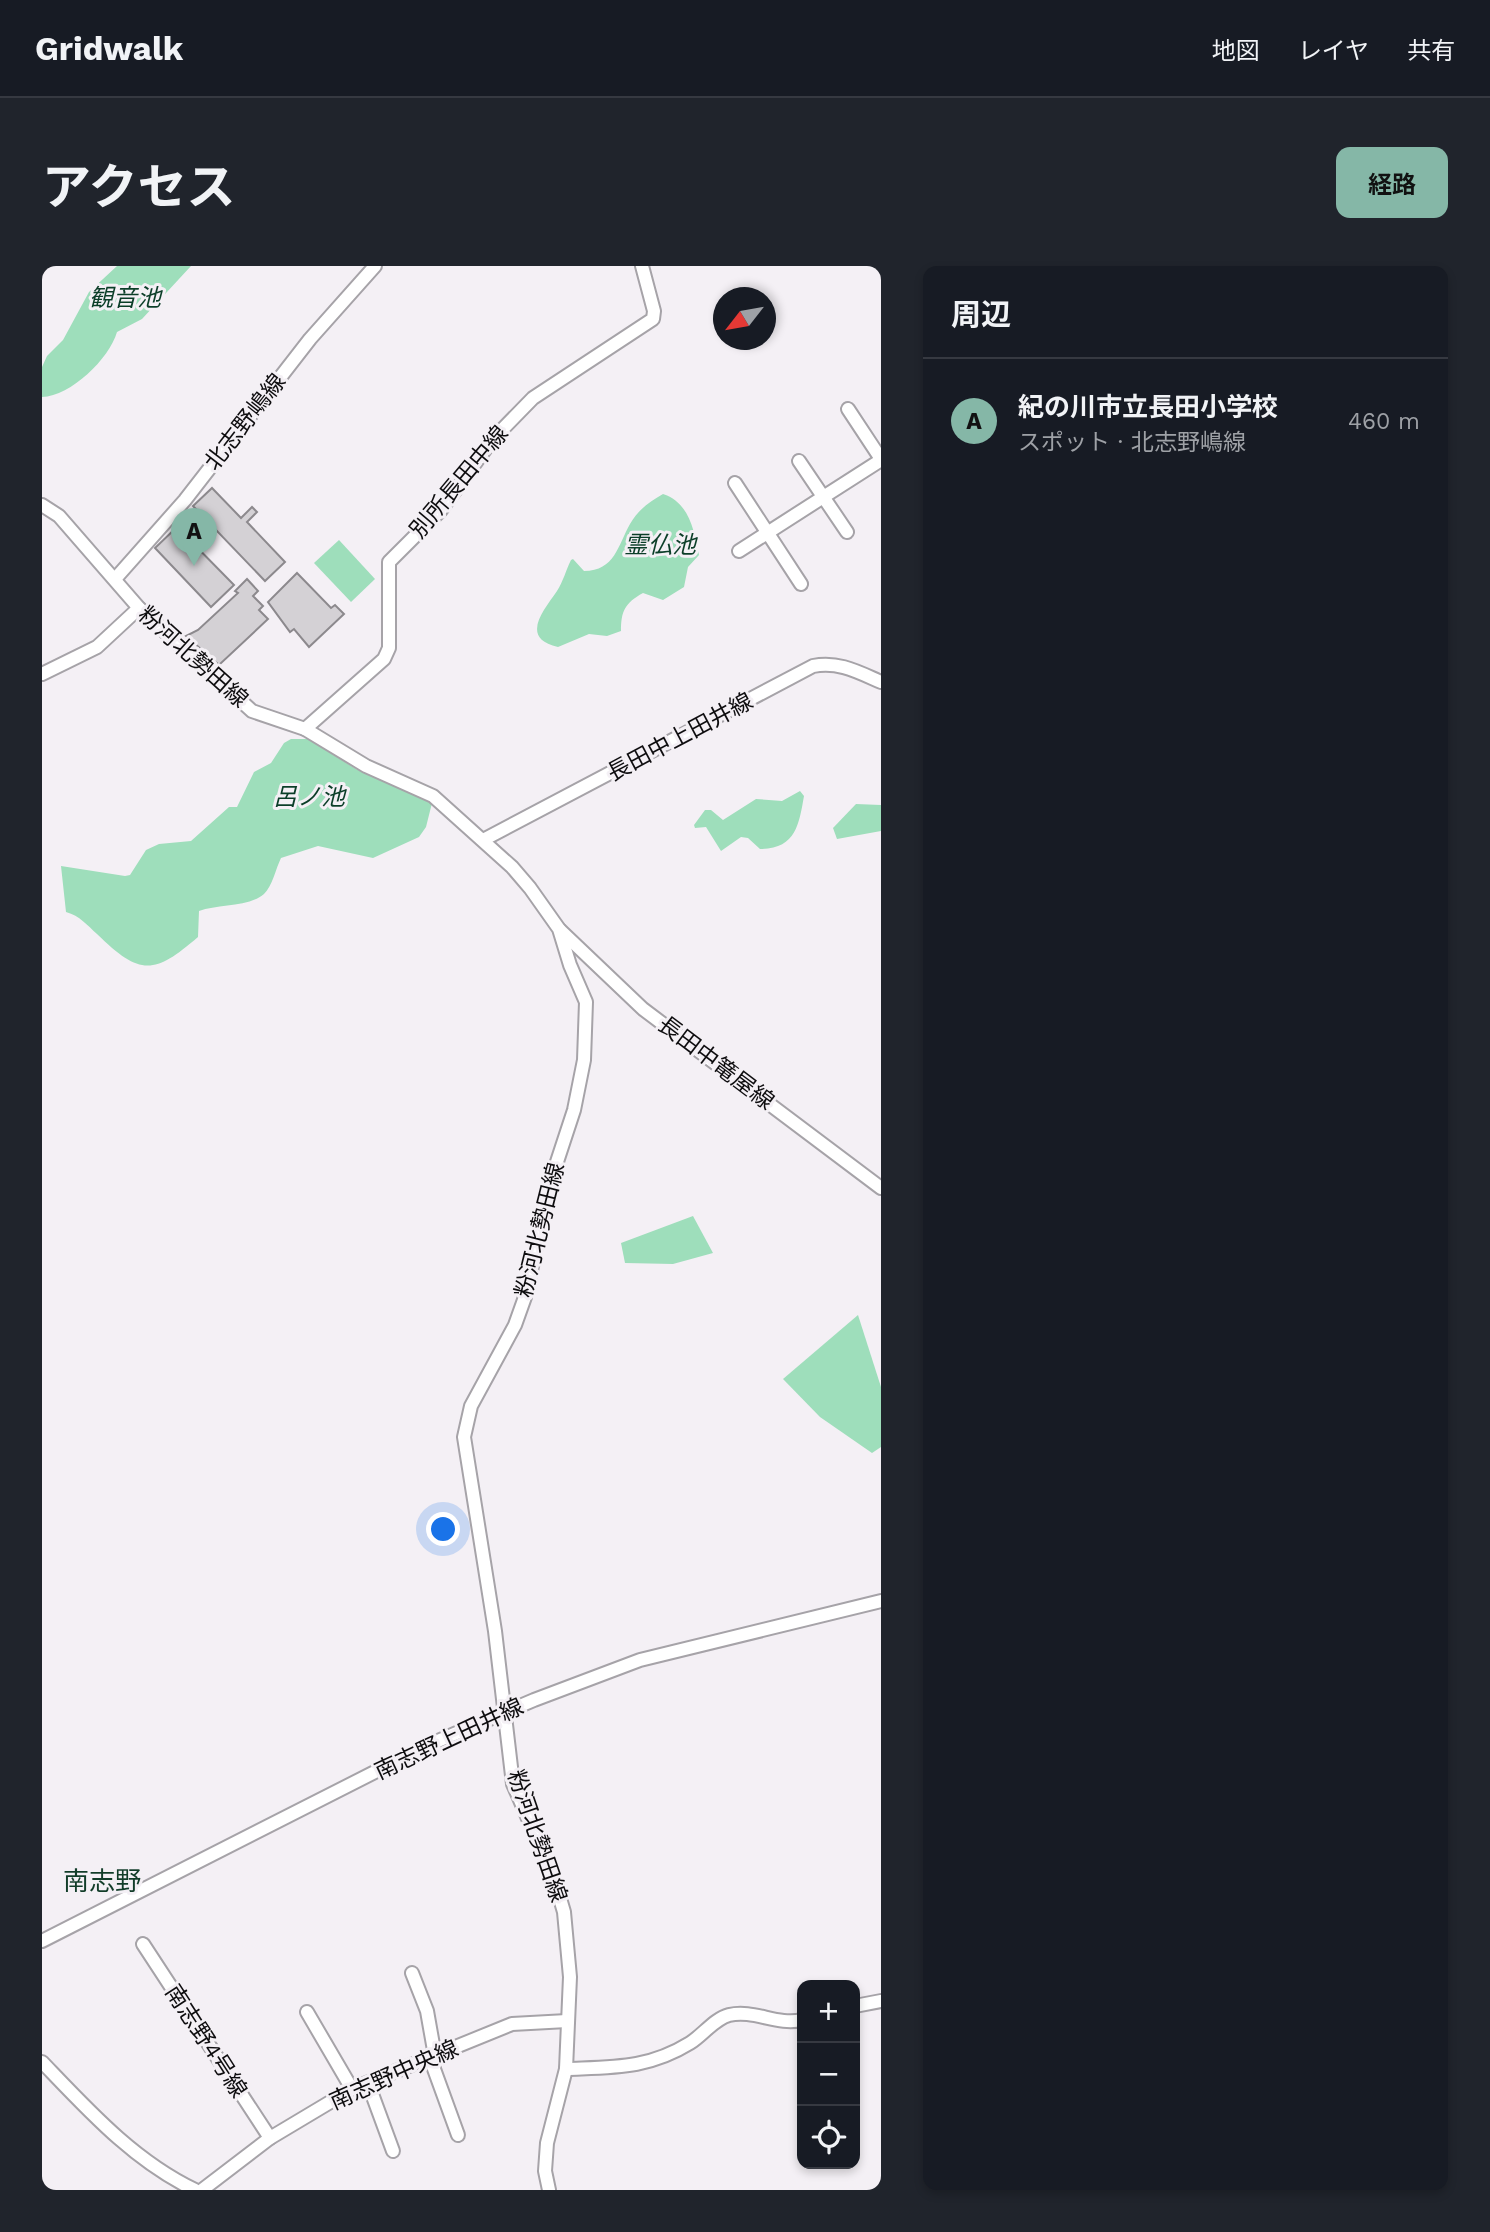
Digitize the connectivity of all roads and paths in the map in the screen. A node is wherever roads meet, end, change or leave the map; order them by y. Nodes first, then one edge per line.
1 (375, 266) edge
2 (642, 266) edge
3 (848, 409) dead end
4 (881, 460) edge
5 (799, 461) dead end
6 (735, 483) dead end
7 (823, 497) junction
8 (42, 505) edge
9 (847, 532) dead end
10 (768, 533) junction
11 (739, 551) dead end
12 (114, 579) junction
13 (801, 584) dead end
14 (139, 608) junction
15 (42, 674) edge
16 (881, 682) edge
17 (304, 729) junction
18 (483, 840) junction
19 (559, 929) junction
20 (881, 1188) edge
21 (881, 1601) edge
22 (504, 1712) junction
23 (42, 1941) edge
24 (143, 1944) dead end
25 (412, 1973) dead end
26 (881, 2001) edge
27 (860, 2005) edge
28 (307, 2012) dead end
29 (567, 2021) junction
30 (797, 2021) edge
31 (432, 2057) junction
32 (42, 2062) edge
33 (566, 2069) junction
34 (368, 2083) junction
35 (352, 2089) junction
36 (458, 2135) dead end
37 (270, 2138) junction
38 (393, 2151) dead end
39 (195, 2190) edge
40 (202, 2190) edge
41 (549, 2190) edge

1 - 12 street, 北志野嶋線
2 - 17 street, 別所長田中線
3 - 4 street
4 - 7 street
5 - 7 street
6 - 10 street
7 - 9 street
7 - 10 street
8 - 12 street, 粉河北勢田線
10 - 11 street
10 - 13 street
12 - 14 street, 粉河北勢田線
14 - 15 street
14 - 17 street, 粉河北勢田線
16 - 18 street, 長田中上田井線
17 - 18 street, 粉河北勢田線
18 - 19 street, 粉河北勢田線
19 - 20 street, 長田中篭屋線
19 - 22 street, 粉河北勢田線
21 - 22 street, 南志野上田井線
22 - 23 street, 南志野上田井線
22 - 29 street, 粉河北勢田線
24 - 37 street, 南志野4号線
25 - 31 street
26 - 27 street
28 - 35 street
29 - 31 street, 南志野中央線
29 - 33 street, 粉河北勢田線
30 - 33 street
31 - 34 street, 南志野中央線
31 - 36 street
32 - 39 street
33 - 41 street, 粉河北勢田線
34 - 35 street, 南志野中央線
34 - 38 street
35 - 37 street, 南志野中央線
37 - 40 street, 南志野中央線

